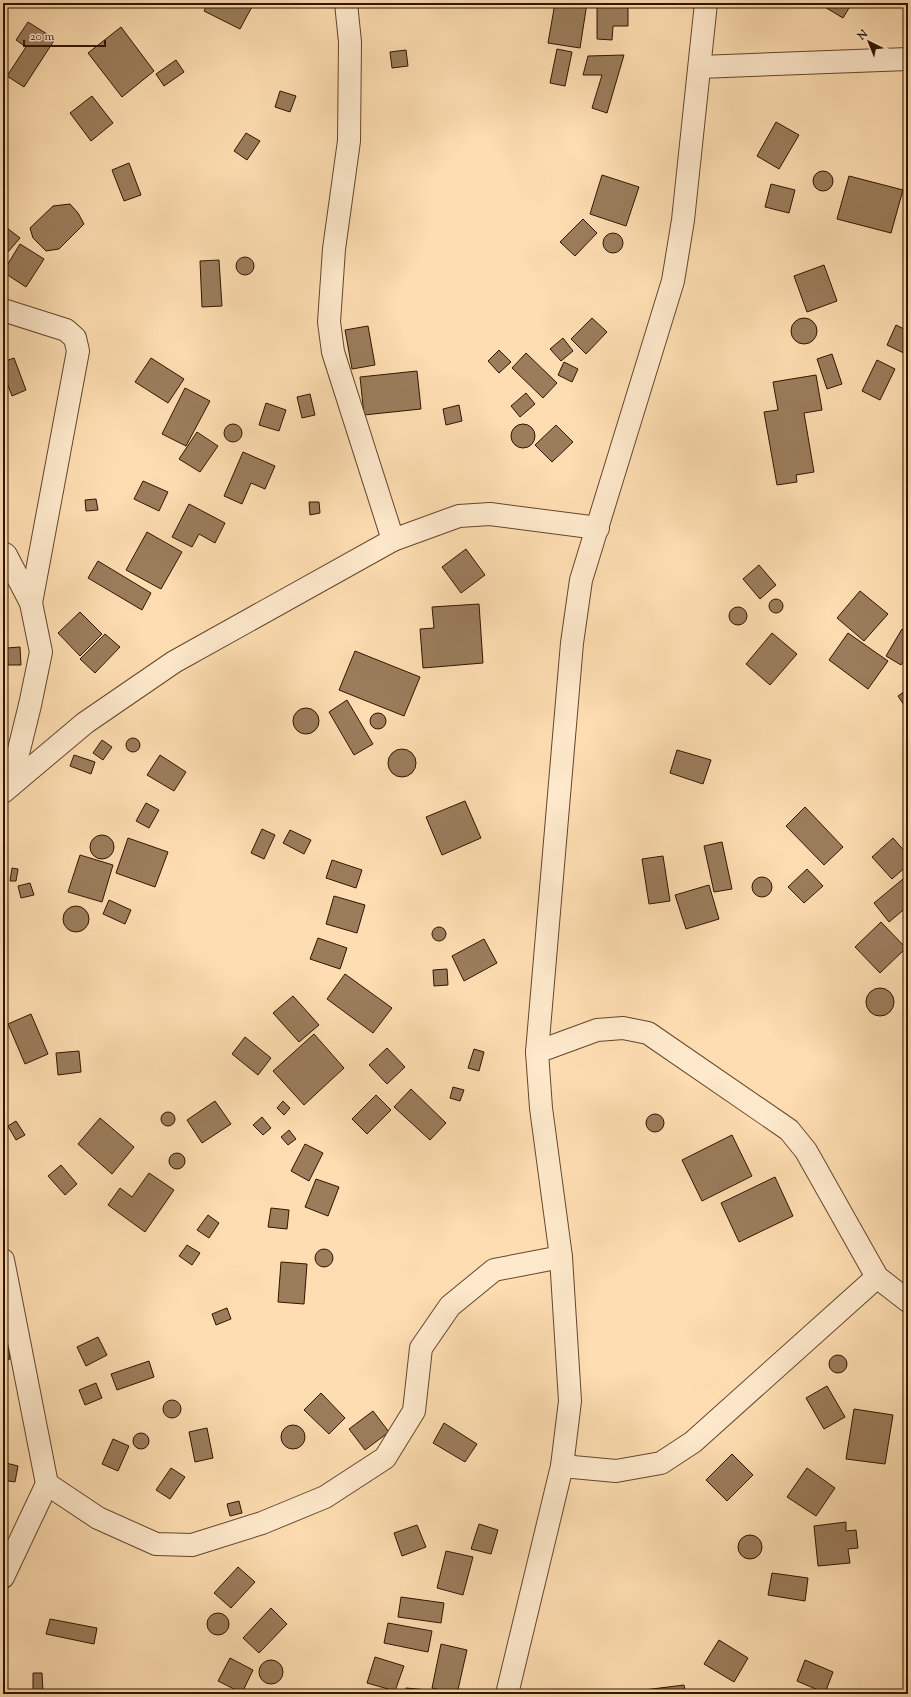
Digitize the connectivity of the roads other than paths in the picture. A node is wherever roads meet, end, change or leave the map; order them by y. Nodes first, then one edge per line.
1 (346, 3) edge
2 (706, 3) edge
3 (908, 59) edge
4 (700, 67) junction
5 (3, 310) edge
6 (598, 528) junction
7 (393, 540) junction
8 (3, 553) edge
9 (31, 603) junction
10 (7, 789) edge
11 (537, 1052) junction
12 (561, 1257) junction
13 (3, 1260) edge
14 (877, 1277) junction
15 (908, 1302) edge
16 (562, 1466) junction
17 (47, 1484) junction
18 (3, 1577) edge
19 (507, 1694) edge

1 - 7 street
2 - 4 street
3 - 4 street
4 - 6 street
5 - 9 street
6 - 7 street
6 - 11 street
7 - 10 street
8 - 9 street
9 - 10 street
11 - 12 street
11 - 14 street
12 - 16 street
12 - 17 street
13 - 17 street
14 - 15 street
14 - 16 street
16 - 19 street
17 - 18 street

